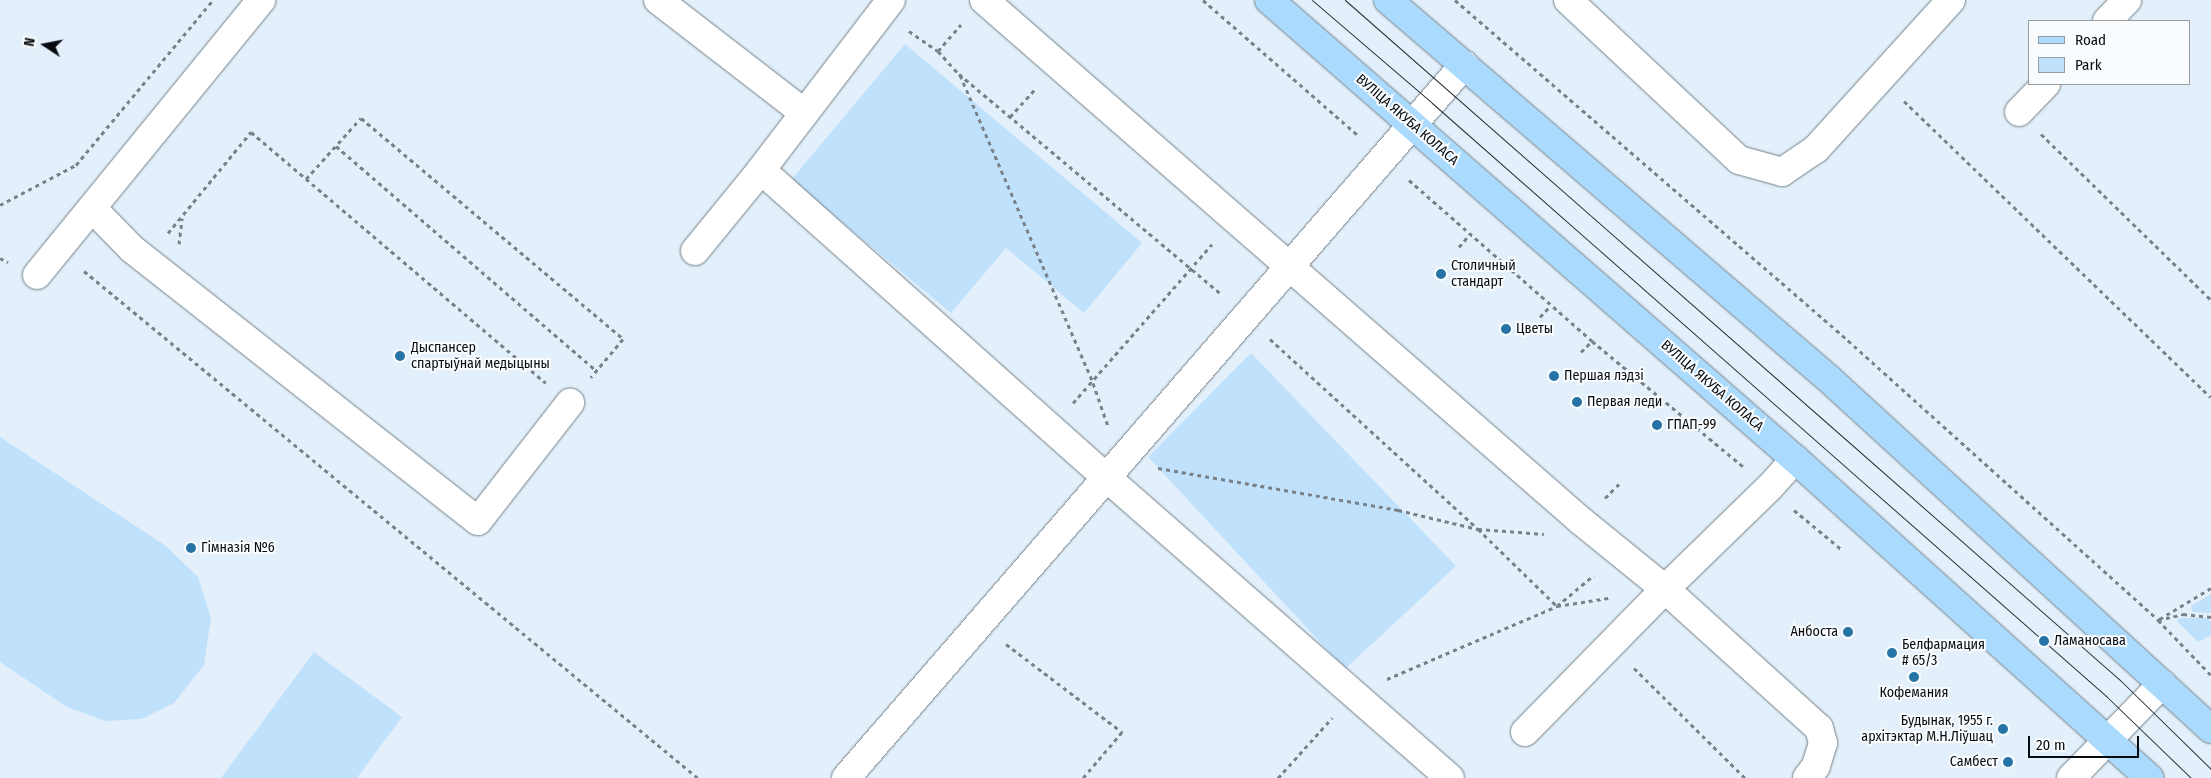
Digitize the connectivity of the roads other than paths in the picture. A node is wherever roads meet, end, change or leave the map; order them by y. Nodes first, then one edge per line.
1 (261, 0) edge
2 (658, 0) edge
3 (892, 0) edge
4 (984, 0) edge
5 (1269, 0) edge
6 (1388, 0) edge
7 (1568, 0) edge
8 (1952, 0) edge
9 (2127, 0) edge
10 (2108, 20) edge
11 (1464, 65) junction
12 (2045, 85) edge
13 (2019, 112) road end
14 (804, 113) junction
15 (1412, 125) junction
16 (761, 170) junction
17 (92, 208) junction
18 (695, 252) dead end
19 (1290, 267) junction
20 (37, 275) road end
21 (570, 402) road end
22 (1795, 459) junction
23 (1106, 478) junction
24 (1665, 589) junction
25 (2162, 684) junction
26 (2211, 730) edge
27 (1524, 732) dead end
28 (2108, 740) junction
29 (846, 778) edge
30 (1450, 778) edge
31 (1806, 778) edge
32 (2071, 778) edge
33 (2149, 778) edge

1 - 17 street
2 - 14 street
3 - 14 street
4 - 19 street
5 - 15 main road, ВУЛІЦА ЯКУБА КОЛАСА
6 - 11 main road
7 - 8 street
9 - 10 street
11 - 15 street
11 - 25 main road
12 - 13 street
14 - 16 street
15 - 19 street
15 - 22 main road, ВУЛІЦА ЯКУБА КОЛАСА
16 - 18 street
16 - 23 street
17 - 20 street
17 - 21 street
19 - 23 street
19 - 24 street
22 - 24 street
22 - 28 main road, ВУЛІЦА ЯКУБА КОЛАСА
23 - 29 street
23 - 30 street
24 - 27 street
24 - 31 street
25 - 26 main road
25 - 28 street
28 - 32 street
28 - 33 main road, ВУЛІЦА ЯКУБА КОЛАСА

